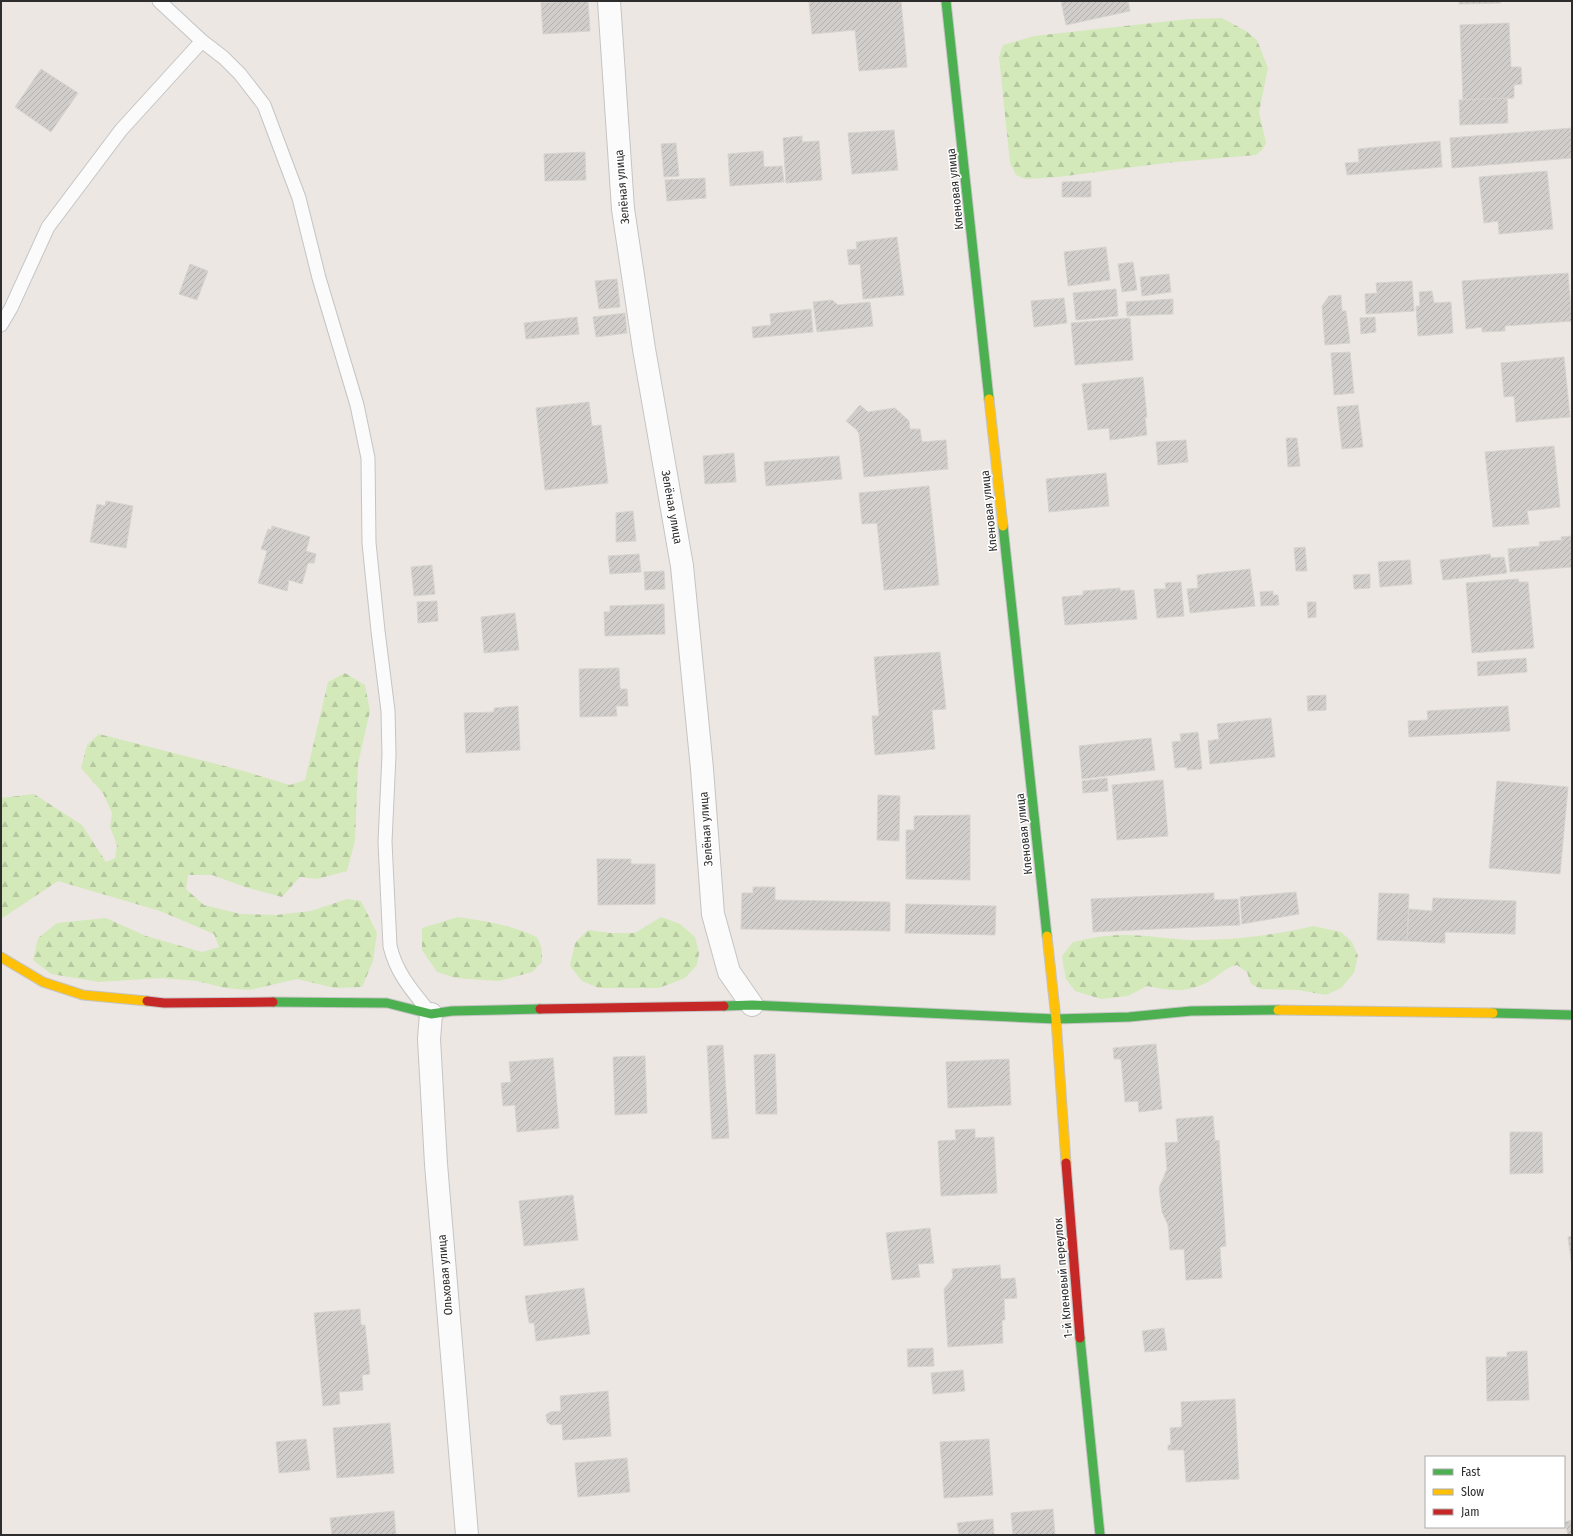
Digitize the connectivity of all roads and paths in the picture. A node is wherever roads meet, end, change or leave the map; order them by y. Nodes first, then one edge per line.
1 (159, 1) edge
2 (609, 1) edge
3 (946, 1) edge
4 (202, 41) junction
5 (1, 325) edge
6 (1, 957) edge
7 (752, 1005) junction
8 (431, 1014) junction
9 (1572, 1014) edge
10 (1056, 1019) junction
11 (467, 1535) edge
12 (1100, 1535) edge

1 - 4 lane
2 - 7 street, Зелёная улица
3 - 10 street, Кленовая улица
4 - 5 lane
4 - 8 lane
6 - 8 street
7 - 8 street
7 - 10 street
8 - 11 street, Ольховая улица
9 - 10 street
10 - 12 street, 1-й Кленовый переулок

